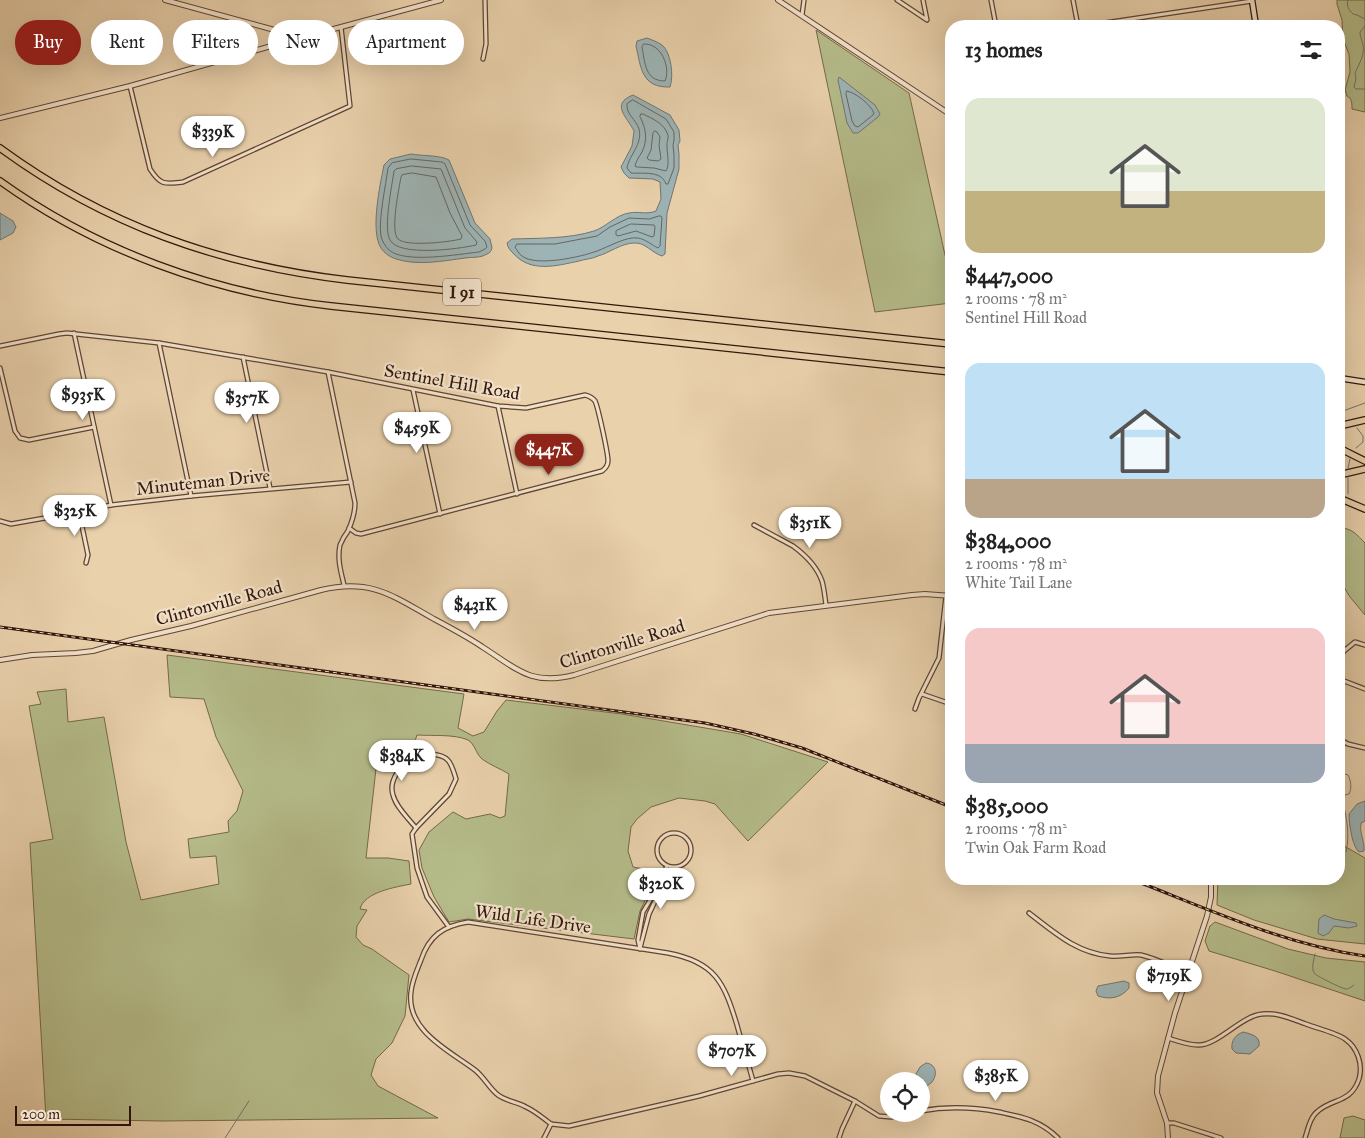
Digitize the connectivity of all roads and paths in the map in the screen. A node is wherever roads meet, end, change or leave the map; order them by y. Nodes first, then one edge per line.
1 (165, 0) edge
2 (441, 0) edge
3 (485, 0) edge
4 (778, 0) edge
5 (804, 0) edge
6 (897, 0) edge
7 (923, 0) edge
8 (991, 0) edge
9 (1073, 0) edge
10 (1252, 0) edge
11 (802, 15) junction
12 (995, 20) edge
13 (1077, 20) edge
14 (1123, 20) edge
15 (1255, 20) edge
16 (341, 27) junction
17 (268, 28) edge
18 (338, 28) edge
19 (268, 47) edge
20 (483, 59) dead end
21 (130, 86) junction
22 (945, 111) edge
23 (0, 118) edge
24 (0, 148) edge
25 (0, 181) edge
26 (74, 333) junction
27 (159, 343) junction
28 (945, 343) edge
29 (0, 346) edge
30 (243, 357) junction
31 (0, 368) edge
32 (945, 371) edge
33 (328, 372) junction
34 (1345, 379) edge
35 (1365, 382) edge
36 (413, 390) junction
37 (498, 406) junction
38 (1365, 420) edge
39 (1345, 425) edge
40 (94, 427) junction
41 (1345, 451) edge
42 (1365, 461) edge
43 (1365, 469) edge
44 (1345, 474) edge
45 (351, 482) junction
46 (270, 488) junction
47 (517, 494) junction
48 (191, 496) junction
49 (1345, 500) edge
50 (111, 505) junction
51 (1365, 509) edge
52 (79, 512) junction
53 (440, 514) junction
54 (0, 521) edge
55 (754, 525) dead end
56 (349, 528) junction
57 (86, 562) dead end
58 (344, 586) junction
59 (945, 596) edge
60 (826, 605) junction
61 (945, 621) edge
62 (1365, 645) edge
63 (1345, 650) edge
64 (0, 660) edge
65 (1345, 681) edge
66 (1365, 689) edge
67 (922, 694) junction
68 (945, 702) edge
69 (915, 709) dead end
70 (1345, 742) edge
71 (1365, 748) edge
72 (416, 828) junction
73 (669, 866) junction
74 (1211, 885) edge
75 (658, 890) junction
76 (643, 912) junction
77 (1029, 913) dead end
78 (649, 914) junction
79 (449, 927) junction
80 (640, 949) junction
81 (1188, 973) junction
82 (1168, 1038) junction
83 (753, 1081) junction
84 (855, 1101) junction
85 (930, 1110) edge
86 (880, 1116) edge
87 (1167, 1123) junction
88 (551, 1124) junction
89 (544, 1138) edge
90 (839, 1138) edge
91 (1058, 1138) edge
92 (1168, 1138) edge
93 (1221, 1138) edge
94 (1305, 1138) edge

1 - 17 street
2 - 16 street
3 - 20 street
4 - 11 street
5 - 11 street
6 - 7 street
8 - 12 street
9 - 13 street
10 - 14 street
10 - 15 main road
11 - 22 street
16 - 18 street
16 - 21 street
19 - 21 street
21 - 23 street
24 - 28 highway, I 91
25 - 32 highway, I 91
26 - 27 street, Sentinel Hill Road
26 - 29 street, Sentinel Hill Road
26 - 40 street
27 - 30 street, Sentinel Hill Road
27 - 48 street
30 - 33 street, Sentinel Hill Road
30 - 46 street
31 - 40 street
33 - 36 street, Sentinel Hill Road
33 - 45 street
34 - 35 main road
36 - 37 street, Sentinel Hill Road
36 - 53 street
37 - 47 street
37 - 47 street, Sentinel Hill Road
38 - 39 highway
40 - 50 street
41 - 42 highway
43 - 44 highway
45 - 46 street, Minuteman Drive
45 - 56 street
46 - 48 street, Minuteman Drive
47 - 53 street, Sentinel Hill Road
48 - 50 street, Minuteman Drive
49 - 51 highway
50 - 52 street, Minuteman Drive
52 - 54 street, Minuteman Drive
52 - 57 street
53 - 56 street, Sentinel Hill Road
55 - 60 street
56 - 58 street
58 - 60 street, Clintonville Road
58 - 64 street, Clintonville Road
59 - 60 street, Clintonville Road
61 - 67 street
62 - 63 street
65 - 66 street
67 - 68 street
67 - 69 street
70 - 71 street
72 - 72 street
72 - 79 street
73 - 73 street
73 - 75 street
74 - 81 street
75 - 76 street
75 - 78 street
76 - 78 street
76 - 80 street
77 - 81 street
78 - 80 street
79 - 80 street, Wild Life Drive
79 - 88 street, Wild Life Drive
80 - 83 street, Wild Life Drive
81 - 82 street
82 - 87 street
82 - 94 street
83 - 84 street
83 - 88 street
84 - 86 street
84 - 90 street
85 - 91 street
87 - 92 street
87 - 93 street
88 - 89 street

